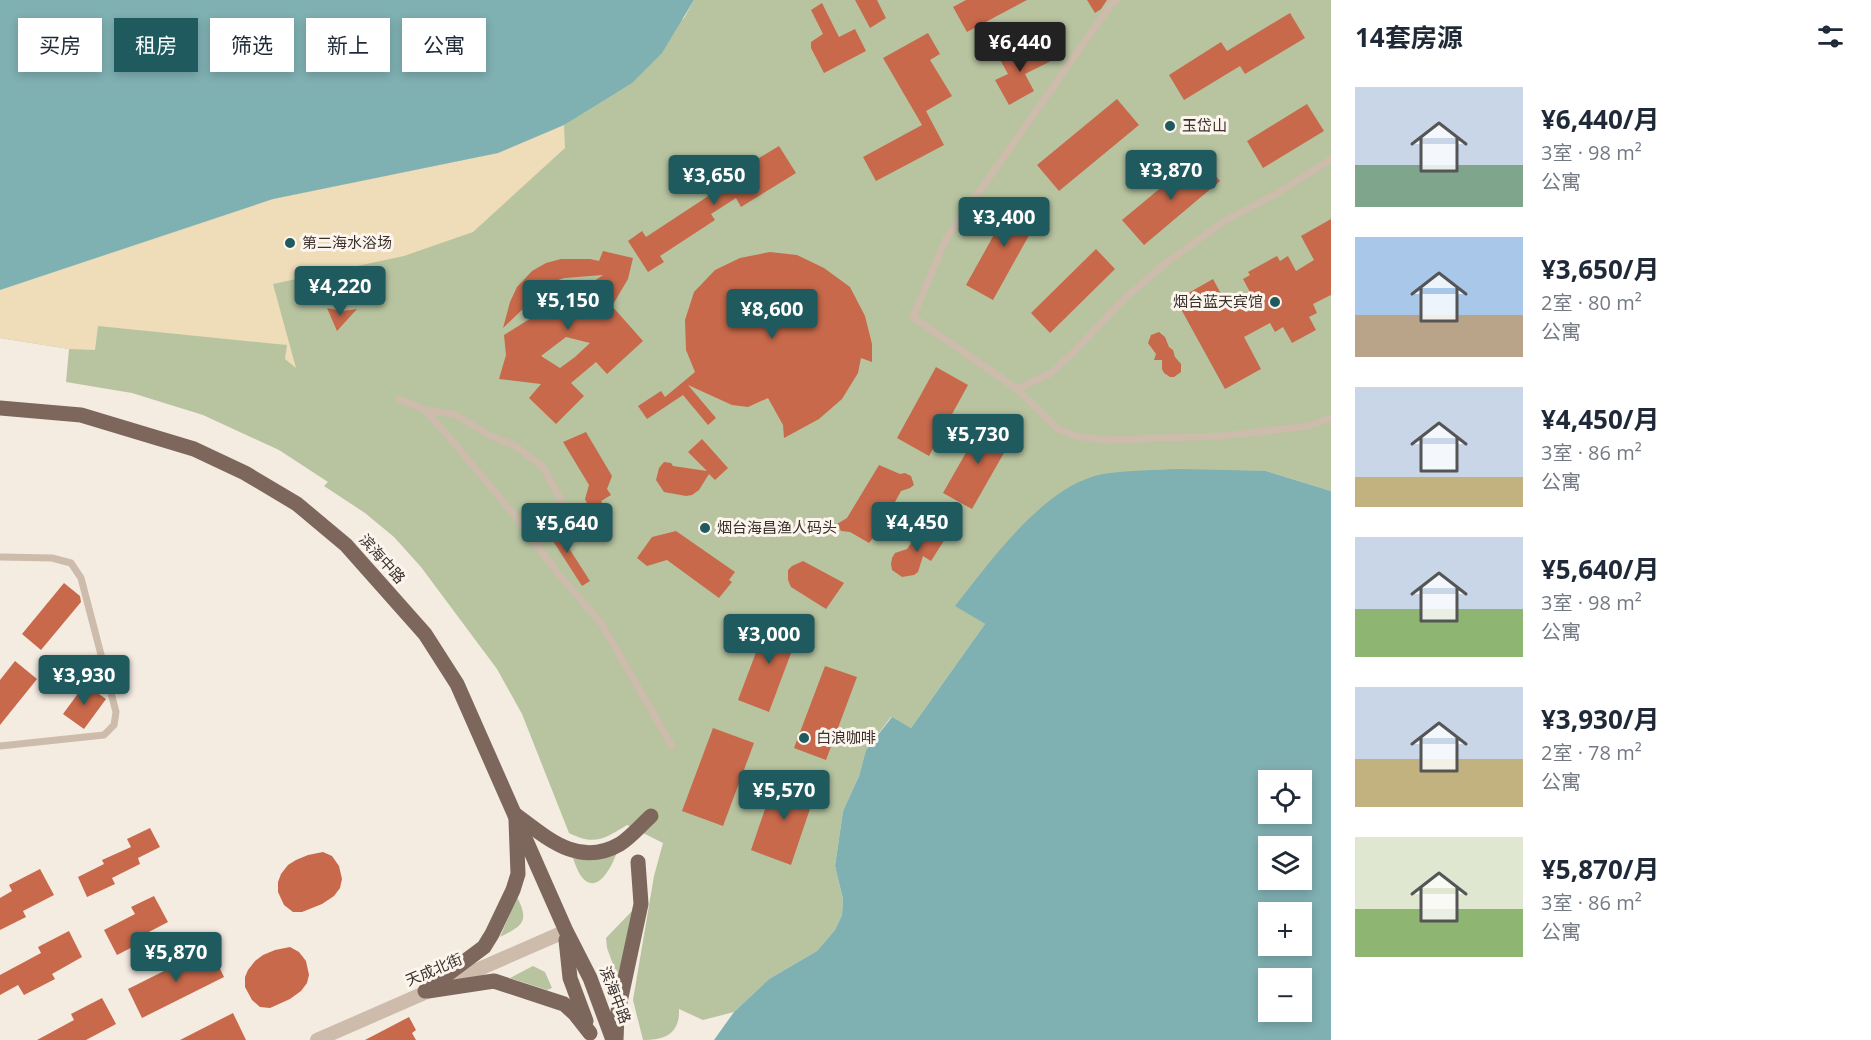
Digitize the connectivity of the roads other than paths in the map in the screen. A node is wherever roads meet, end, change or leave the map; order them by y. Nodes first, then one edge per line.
1 (1117, 0) edge
2 (1331, 159) edge
3 (1017, 389) junction
4 (399, 399) dead end
5 (0, 408) edge
6 (424, 410) junction
7 (1331, 418) edge
8 (562, 502) dead end
9 (0, 557) edge
10 (0, 746) edge
11 (672, 746) dead end
12 (516, 815) junction
13 (651, 816) dead end
14 (638, 862) dead end
15 (566, 931) junction
16 (425, 991) junction
17 (592, 1036) edge
18 (317, 1040) edge
19 (614, 1040) edge

1 - 3 lane
2 - 3 lane
3 - 7 lane
4 - 6 lane
5 - 12 main road, 滨海中路
6 - 8 lane
6 - 11 lane
9 - 10 lane
12 - 13 main road
12 - 15 main road, 滨海中路
12 - 16 main road
14 - 19 main road
15 - 16 street, 天成北街
15 - 17 main road, 滨海中路
15 - 19 main road, 滨海中路
16 - 17 main road
16 - 18 street, 天成北街

